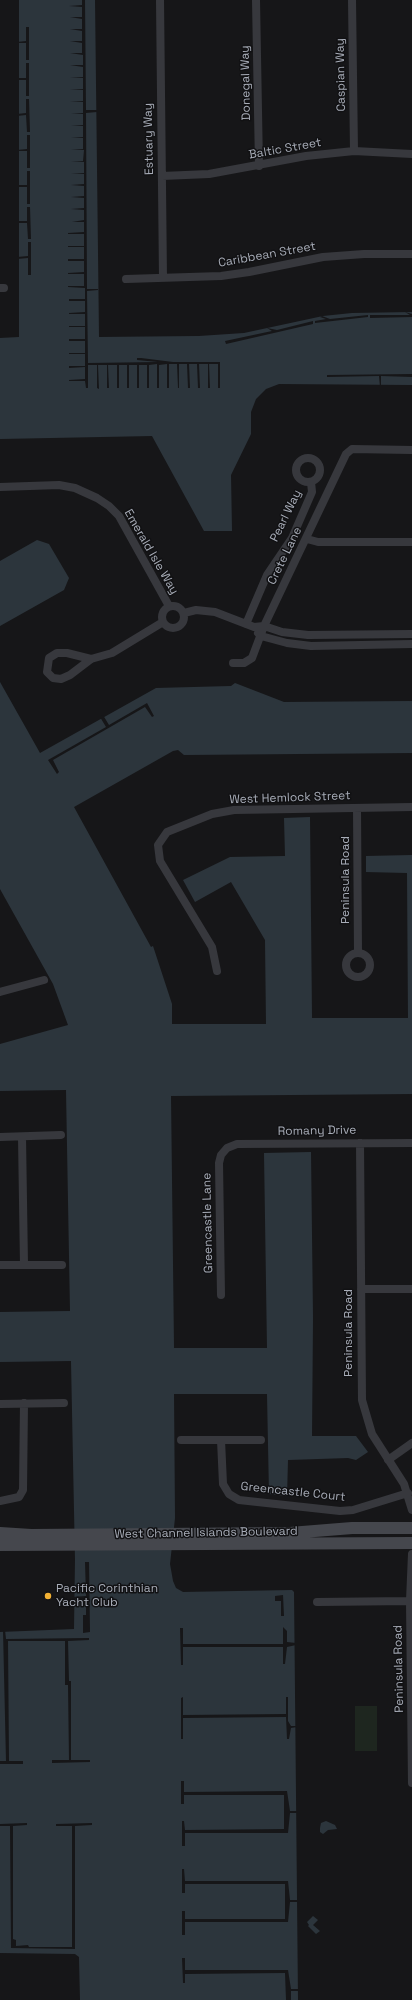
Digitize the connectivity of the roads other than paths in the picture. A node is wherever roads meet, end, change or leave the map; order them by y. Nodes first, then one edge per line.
1 (160, 0) edge
2 (256, 0) edge
3 (352, 0) edge
4 (354, 151) junction
5 (412, 154) edge
6 (259, 166) junction
7 (162, 176) junction
8 (412, 254) edge
9 (163, 278) junction
10 (126, 279) dead end
11 (412, 450) edge
12 (311, 482) dead end
13 (0, 487) edge
14 (307, 538) junction
15 (412, 542) edge
16 (169, 606) junction
17 (184, 613) junction
18 (162, 622) junction
19 (246, 624) junction
20 (264, 626) junction
21 (254, 627) junction
22 (412, 634) edge
23 (260, 636) junction
24 (412, 644) edge
25 (91, 659) junction
26 (233, 663) dead end
27 (412, 807) edge
28 (357, 808) junction
29 (358, 953) dead end
30 (217, 971) dead end
31 (44, 980) dead end
32 (1, 989) edge
33 (61, 1135) dead end
34 (0, 1137) edge
35 (22, 1137) junction
36 (412, 1142) edge
37 (360, 1143) junction
38 (223, 1151) joint
39 (0, 1265) edge
40 (24, 1265) junction
41 (62, 1265) dead end
42 (361, 1289) junction
43 (412, 1289) edge
44 (221, 1295) dead end
45 (24, 1403) junction
46 (64, 1403) dead end
47 (0, 1404) edge
48 (181, 1440) dead end
49 (221, 1440) junction
50 (261, 1440) dead end
51 (412, 1443) edge
52 (388, 1460) junction
53 (408, 1493) junction
54 (0, 1501) edge
55 (412, 1510) edge
56 (412, 1528) edge
57 (0, 1533) edge
58 (217, 1539) junction
59 (31, 1540) junction
60 (412, 1543) edge
61 (0, 1545) edge
62 (412, 1554) edge
63 (410, 1601) junction
64 (317, 1602) dead end
65 (412, 1656) edge
66 (412, 1744) edge
67 (412, 1783) edge

1 - 7 street, Estuary Way
2 - 6 street, Donegal Way
3 - 4 street, Caspian Way
4 - 5 street, Baltic Street
4 - 6 street, Baltic Street
6 - 7 street, Baltic Street
7 - 9 street, Estuary Way
8 - 9 street, Caribbean Street
9 - 10 street, Caribbean Street
11 - 14 street, Crete Lane
12 - 19 street, Pearl Way
13 - 16 street, Emerald Isle Way
14 - 15 street
14 - 20 street, Crete Lane
16 - 17 street
16 - 18 street
17 - 18 street
17 - 19 street
18 - 25 street
19 - 21 street
20 - 21 street
20 - 22 street
20 - 23 street, Crete Lane
21 - 23 street
23 - 24 street
23 - 26 street, Crete Lane
25 - 25 street
27 - 28 street, West Hemlock Street
28 - 29 street, Peninsula Road
28 - 30 street, West Hemlock Street
31 - 32 street
33 - 35 street
34 - 35 street
35 - 40 street
36 - 37 street, Romany Drive
37 - 38 street, Romany Drive
37 - 42 street, Peninsula Road
38 - 44 street, Greencastle Lane
39 - 40 street
40 - 41 street
42 - 43 street
42 - 52 street, Peninsula Road
45 - 46 street
45 - 47 street
45 - 54 street
48 - 49 street
49 - 50 street
49 - 53 street, Greencastle Court
51 - 52 street
52 - 53 street, Peninsula Road
53 - 55 street, Peninsula Road
56 - 58 main road, West Channel Islands Boulevard
57 - 59 main road, West Channel Islands Boulevard
58 - 59 main road, West Channel Islands Boulevard
58 - 60 main road, West Channel Islands Boulevard
59 - 61 main road, West Channel Islands Boulevard
62 - 63 street, Peninsula Road
63 - 64 street
63 - 65 street, Peninsula Road
65 - 66 street, Peninsula Road
66 - 67 street, Peninsula Road

